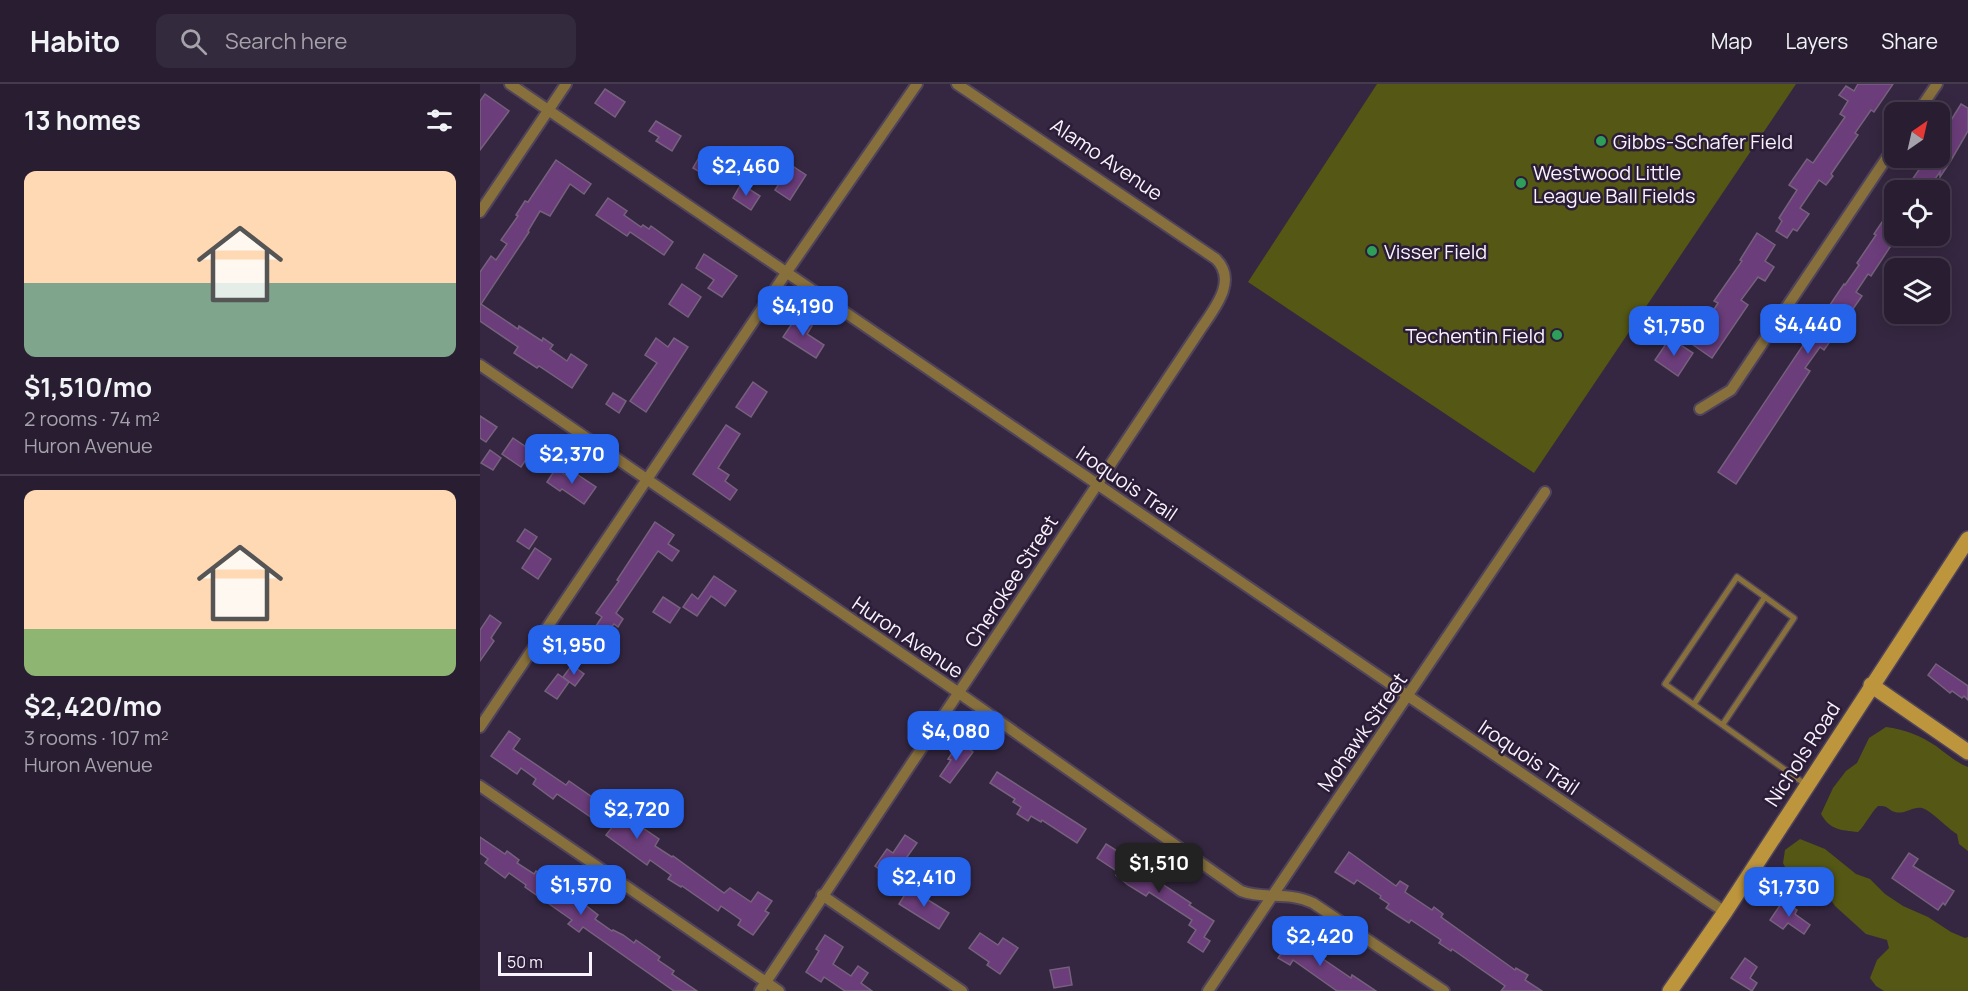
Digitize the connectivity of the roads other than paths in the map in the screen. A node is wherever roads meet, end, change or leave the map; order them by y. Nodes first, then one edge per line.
1 (510, 84) edge
2 (566, 84) edge
3 (917, 84) edge
4 (957, 84) edge
5 (1937, 84) edge
6 (1925, 102) edge
7 (548, 110) junction
8 (1884, 162) edge
9 (480, 212) edge
10 (786, 273) junction
11 (1225, 277) joint
12 (480, 365) edge
13 (1700, 409) dead end
14 (647, 480) junction
15 (1096, 484) junction
16 (1545, 492) dead end
17 (1968, 539) edge
18 (1765, 597) junction
19 (1871, 685) junction
20 (959, 693) junction
21 (1408, 697) junction
22 (1694, 704) junction
23 (1723, 724) junction
24 (480, 727) edge
25 (1968, 752) edge
26 (1806, 785) junction
27 (480, 786) edge
28 (822, 895) junction
29 (1271, 895) junction
30 (1725, 912) junction
31 (763, 986) edge
32 (779, 991) edge
33 (962, 991) edge
34 (1208, 991) edge
35 (1444, 991) edge
36 (1670, 991) edge

1 - 7 street, Iroquois Trail
2 - 7 street
3 - 10 street
4 - 11 street, Alamo Avenue
5 - 6 street
7 - 9 street
7 - 10 street, Iroquois Trail
8 - 13 street
10 - 14 street
10 - 15 street, Iroquois Trail
11 - 15 street, Cherokee Street
12 - 14 street, Huron Avenue
14 - 20 street, Huron Avenue
14 - 24 street
15 - 20 street, Cherokee Street
15 - 21 street, Iroquois Trail
16 - 21 street, Mohawk Street
17 - 19 street, Nichols Road
18 - 22 lane
18 - 22 lane
18 - 23 lane
19 - 25 street
19 - 26 street, Nichols Road
20 - 28 street, Cherokee Street
20 - 29 street, Huron Avenue
21 - 29 street, Mohawk Street
21 - 30 street, Iroquois Trail
22 - 23 lane
23 - 26 lane
26 - 30 street, Nichols Road
27 - 31 street
28 - 31 street, Cherokee Street
28 - 33 street
29 - 34 street, Mohawk Street
29 - 35 street, Huron Avenue
30 - 36 street, Nichols Road
31 - 32 street

